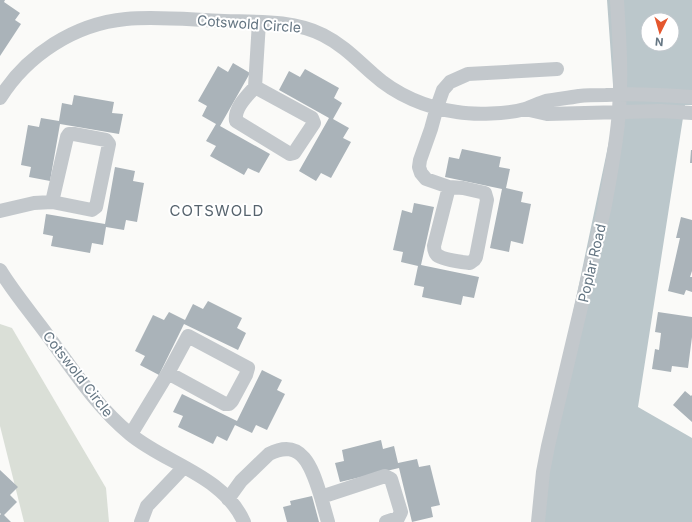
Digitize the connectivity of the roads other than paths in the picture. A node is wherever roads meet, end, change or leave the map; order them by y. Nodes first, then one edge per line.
1 (617, 0) edge
2 (258, 22) junction
3 (557, 69) dead end
4 (255, 86) junction
5 (620, 94) junction
6 (692, 97) edge
7 (0, 98) edge
8 (436, 107) junction
9 (525, 109) junction
10 (619, 112) junction
11 (692, 113) edge
12 (449, 187) junction
13 (52, 202) junction
14 (0, 211) edge
15 (0, 270) edge
16 (168, 373) junction
17 (131, 434) junction
18 (184, 467) junction
19 (321, 496) junction
20 (228, 499) junction
21 (141, 522) edge
22 (244, 522) edge
23 (328, 522) edge
24 (386, 522) edge
25 (538, 522) edge

1 - 5 street, Poplar Road
2 - 4 street
2 - 7 street, Cotswold Circle
2 - 8 street, Cotswold Circle
3 - 8 street
4 - 4 street
5 - 6 street, Cotswold Circle
5 - 9 street, Cotswold Circle
5 - 10 street, Poplar Road
8 - 9 street, Cotswold Circle
8 - 12 street
9 - 10 street, Cotswold Circle
10 - 11 street, Cotswold Circle
10 - 25 street, Poplar Road
12 - 12 street
13 - 13 street
13 - 14 street
15 - 17 street, Cotswold Circle
16 - 16 street
16 - 17 street
17 - 18 street, Cotswold Circle
18 - 20 street, Cotswold Circle
18 - 21 street
19 - 20 street
19 - 23 street
19 - 24 street
20 - 22 street, Cotswold Circle

